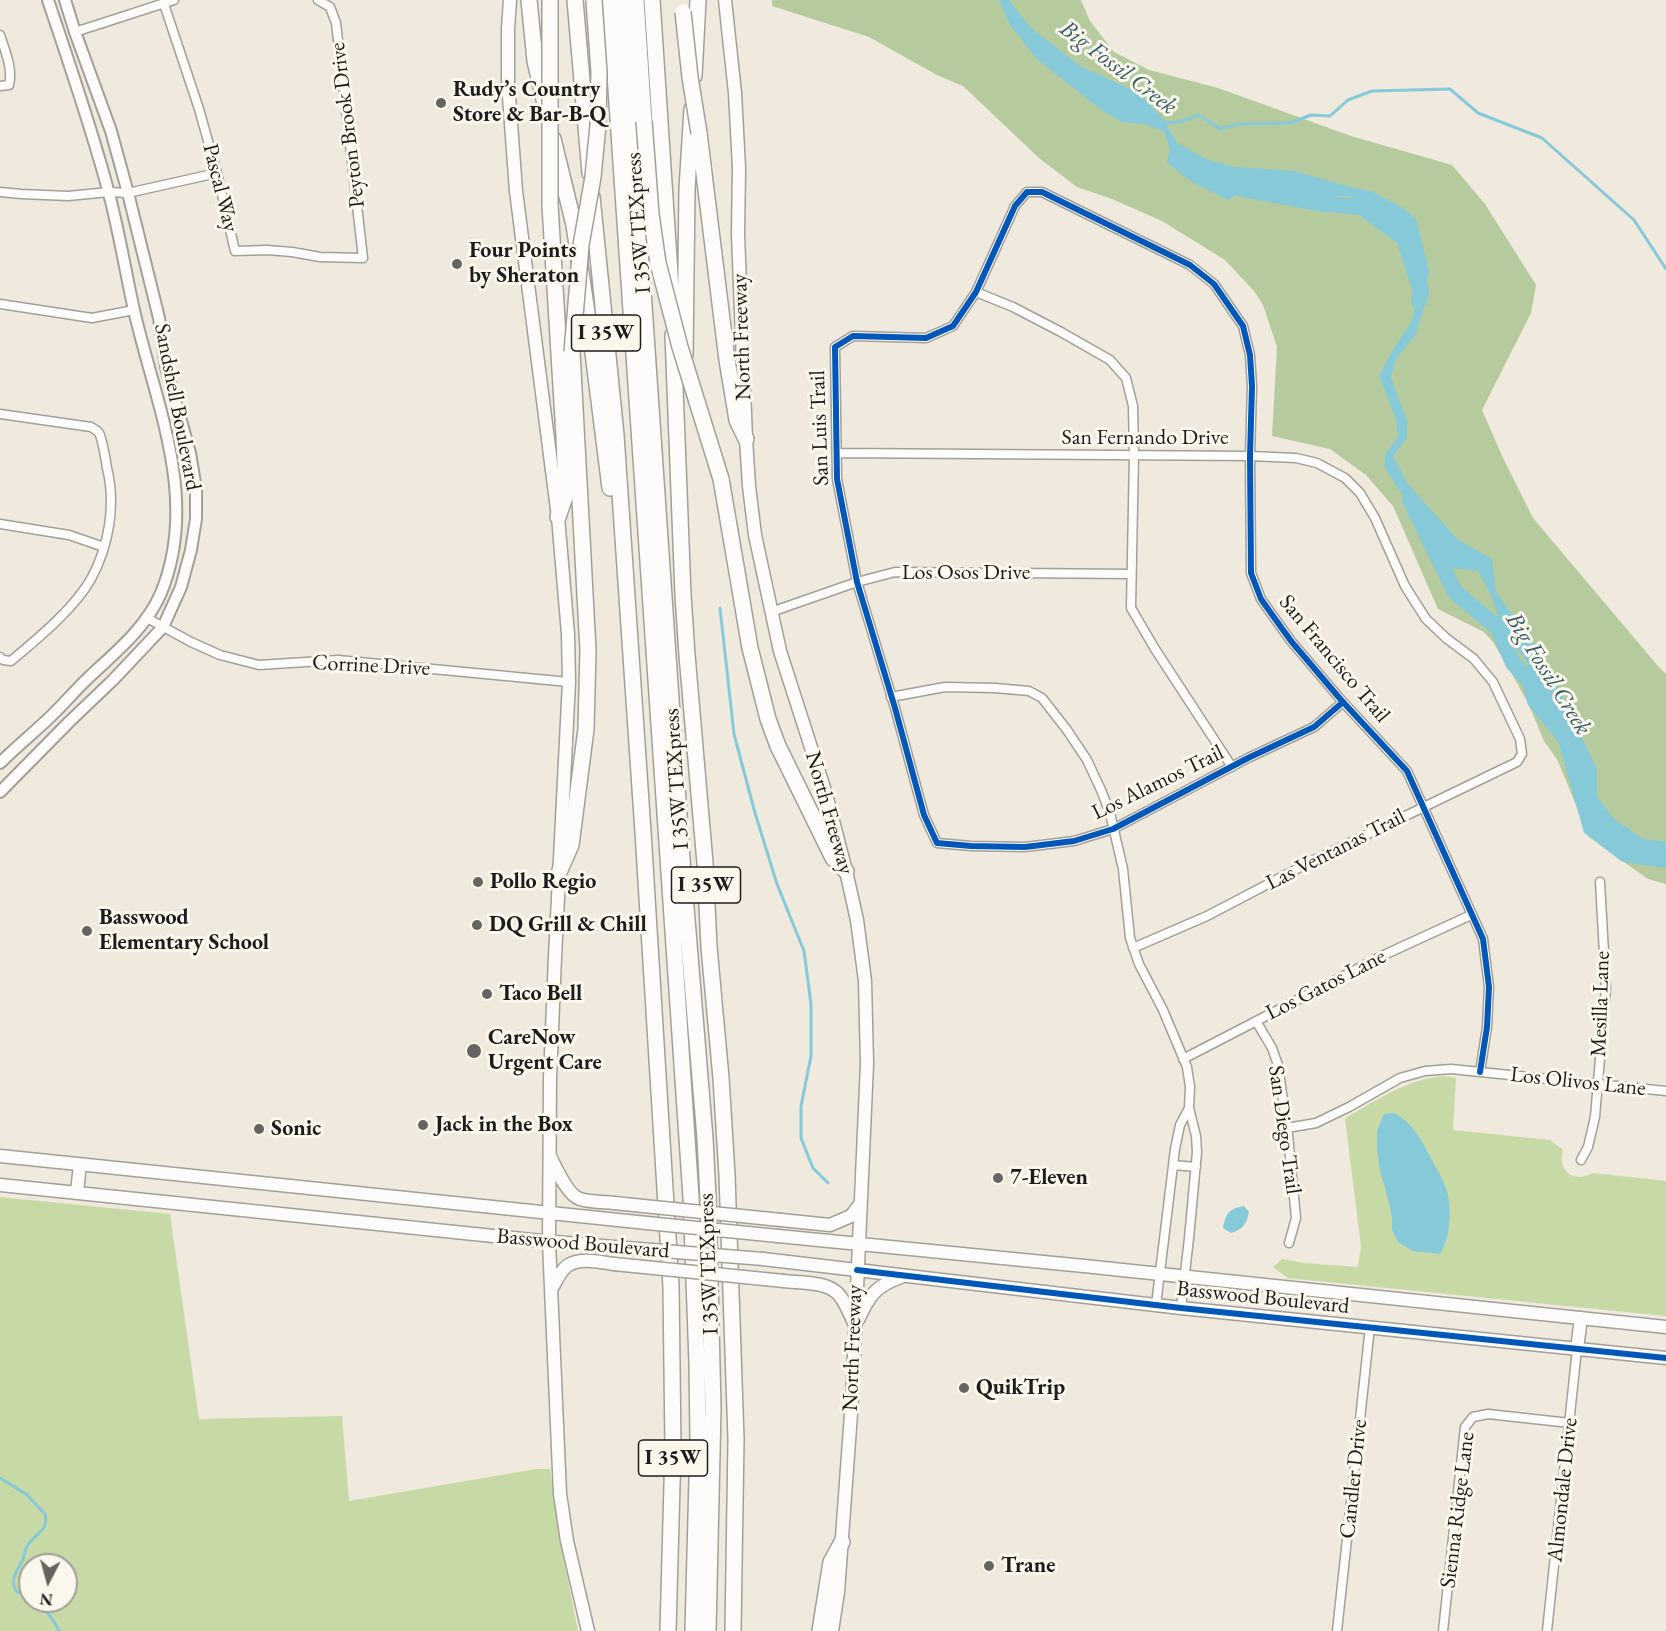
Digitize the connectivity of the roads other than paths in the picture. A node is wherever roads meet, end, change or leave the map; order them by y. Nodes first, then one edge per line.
1 (48, 0) edge
2 (65, 0) edge
3 (174, 0) edge
4 (318, 0) edge
5 (510, 0) edge
6 (529, 0) edge
7 (550, 0) edge
8 (575, 0) edge
9 (594, 0) edge
10 (610, 0) edge
11 (623, 0) edge
12 (636, 0) edge
13 (652, 0) edge
14 (698, 0) edge
15 (725, 0) edge
16 (164, 4) junction
17 (682, 6) edge
18 (75, 32) junction
19 (0, 35) edge
20 (5, 85) edge
21 (217, 173) junction
22 (0, 192) edge
23 (109, 192) junction
24 (1027, 192) joint
25 (128, 193) junction
26 (363, 258) joint
27 (976, 292) junction
28 (0, 304) edge
29 (134, 310) junction
30 (0, 414) edge
31 (746, 439) junction
32 (837, 453) junction
33 (1134, 455) junction
34 (1250, 456) junction
35 (558, 517) junction
36 (0, 524) edge
37 (104, 548) junction
38 (1131, 574) junction
39 (857, 582) junction
40 (683, 594) junction
41 (771, 612) junction
42 (147, 618) junction
43 (163, 627) junction
44 (0, 657) edge
45 (631, 667) junction
46 (569, 682) junction
47 (891, 697) junction
48 (1343, 702) junction
49 (1520, 739) joint
50 (0, 763) edge
51 (1232, 766) junction
52 (0, 792) edge
53 (1423, 807) junction
54 (1113, 829) junction
55 (937, 843) joint
56 (560, 870) junction
57 (846, 871) junction
58 (1600, 882) dead end
59 (1471, 915) junction
60 (1133, 948) junction
61 (1256, 1021) junction
62 (1183, 1059) junction
63 (1480, 1072) junction
64 (1597, 1083) junction
65 (1666, 1091) edge
66 (1189, 1108) junction
67 (1287, 1128) junction
68 (1178, 1133) junction
69 (1195, 1133) junction
70 (549, 1155) junction
71 (0, 1156) edge
72 (1581, 1160) dead end
73 (80, 1165) junction
74 (1173, 1165) junction
75 (1196, 1167) junction
76 (0, 1185) edge
77 (77, 1192) junction
78 (860, 1204) junction
79 (549, 1212) junction
80 (549, 1242) junction
81 (1289, 1243) dead end
82 (859, 1244) junction
83 (857, 1270) junction
84 (905, 1275) junction
85 (1161, 1275) junction
86 (1185, 1277) junction
87 (551, 1290) junction
88 (1156, 1305) junction
89 (1181, 1308) junction
90 (1581, 1318) junction
91 (855, 1327) junction
92 (1370, 1327) junction
93 (1666, 1327) edge
94 (1577, 1349) junction
95 (1666, 1358) edge
96 (1570, 1423) junction
97 (842, 1542) junction
98 (588, 1631) edge
99 (668, 1631) edge
100 (693, 1631) edge
101 (708, 1631) edge
102 (733, 1631) edge
103 (820, 1631) edge
104 (832, 1631) edge
105 (1337, 1631) edge
106 (1443, 1631) edge
107 (1547, 1631) edge

1 - 23 street, Sandshell Boulevard
2 - 18 street, Sandshell Boulevard
3 - 16 street
4 - 26 street, Peyton Brook Drive
5 - 35 main road
6 - 45 highway
7 - 35 highway, bridge
8 - 45 highway, I 35W
9 - 56 highway, bridge
10 - 100 highway, I 35W TEXpress
11 - 101 highway, I 35W TEXpress
12 - 57 highway, bridge
13 - 40 highway, I 35W
14 - 40 highway
15 - 31 main road, North Freeway
16 - 18 street
16 - 21 street, Pascal Way
17 - 31 highway, bridge
18 - 25 street, Sandshell Boulevard
19 - 20 street
21 - 25 street
21 - 26 street, Pascal Way
22 - 23 street
23 - 25 street
23 - 29 street, Sandshell Boulevard
24 - 27 street, San Luis Trail
24 - 34 street, San Francisco Trail
25 - 43 street, Sandshell Boulevard
27 - 32 street, San Luis Trail
27 - 33 street
28 - 29 street
29 - 42 street, Sandshell Boulevard
30 - 37 street
31 - 41 main road, North Freeway
32 - 33 street, San Fernando Drive
32 - 39 street, San Luis Trail
33 - 34 street, San Fernando Drive
33 - 38 street
34 - 48 street, San Francisco Trail
34 - 49 street, San Fernando Drive
35 - 46 main road
36 - 37 street
37 - 44 street
38 - 39 street, Los Osos Drive
38 - 51 street
39 - 41 street, Los Osos Drive
39 - 47 street, San Luis Trail
40 - 102 highway, I 35W
41 - 57 main road, North Freeway
42 - 43 street, Corrine Drive
42 - 50 street, Sandshell Boulevard
43 - 46 street, Corrine Drive
43 - 52 street, Sandshell Boulevard
45 - 99 highway, I 35W
46 - 56 main road
47 - 54 street
47 - 55 street, San Luis Trail
48 - 51 street, Los Alamos Trail
48 - 53 street, San Francisco Trail
49 - 53 street, Las Ventanas Trail
51 - 54 street, Los Alamos Trail
53 - 59 street, San Francisco Trail
53 - 60 street, Las Ventanas Trail
54 - 55 street, Los Alamos Trail
54 - 60 street
56 - 70 main road
57 - 78 main road, North Freeway
58 - 64 street, Mesilla Lane
59 - 61 street, Los Gatos Lane
59 - 63 street, San Francisco Trail
60 - 62 street
61 - 62 street, Los Gatos Lane
61 - 67 street, San Diego Trail
62 - 66 street
63 - 64 street, Los Olivos Lane
63 - 67 street, Los Olivos Lane
64 - 65 street, Los Olivos Lane
64 - 72 street, Mesilla Lane
66 - 68 street
66 - 69 street
67 - 81 street, San Diego Trail
68 - 69 street
68 - 74 street
69 - 75 street
70 - 78 main road, bridge
70 - 79 main road
71 - 73 main road, Basswood Boulevard
73 - 77 main road
73 - 79 main road, Basswood Boulevard
74 - 75 street
74 - 85 street
75 - 86 street
76 - 77 main road, Basswood Boulevard
77 - 80 main road, Basswood Boulevard
78 - 82 main road, North Freeway
79 - 80 main road
79 - 82 main road, Basswood Boulevard, bridge
80 - 83 main road, Basswood Boulevard, bridge
80 - 87 main road
82 - 83 main road, North Freeway
82 - 85 main road, Basswood Boulevard
83 - 84 main road, Basswood Boulevard
83 - 91 main road, North Freeway
84 - 88 main road, Basswood Boulevard
84 - 91 main road
85 - 86 main road, Basswood Boulevard
85 - 88 street
86 - 89 street
86 - 90 main road, Basswood Boulevard
87 - 91 main road, bridge
87 - 98 main road
88 - 89 main road, Basswood Boulevard
89 - 92 main road, Basswood Boulevard
90 - 93 main road, Basswood Boulevard
90 - 94 main road
91 - 97 main road, North Freeway
92 - 94 main road, Basswood Boulevard
92 - 105 street, Candler Drive
94 - 95 main road, Basswood Boulevard
94 - 96 street, Almondale Drive
96 - 106 street, Sienna Ridge Lane
96 - 107 street, Almondale Drive
97 - 103 highway
97 - 104 main road, North Freeway

